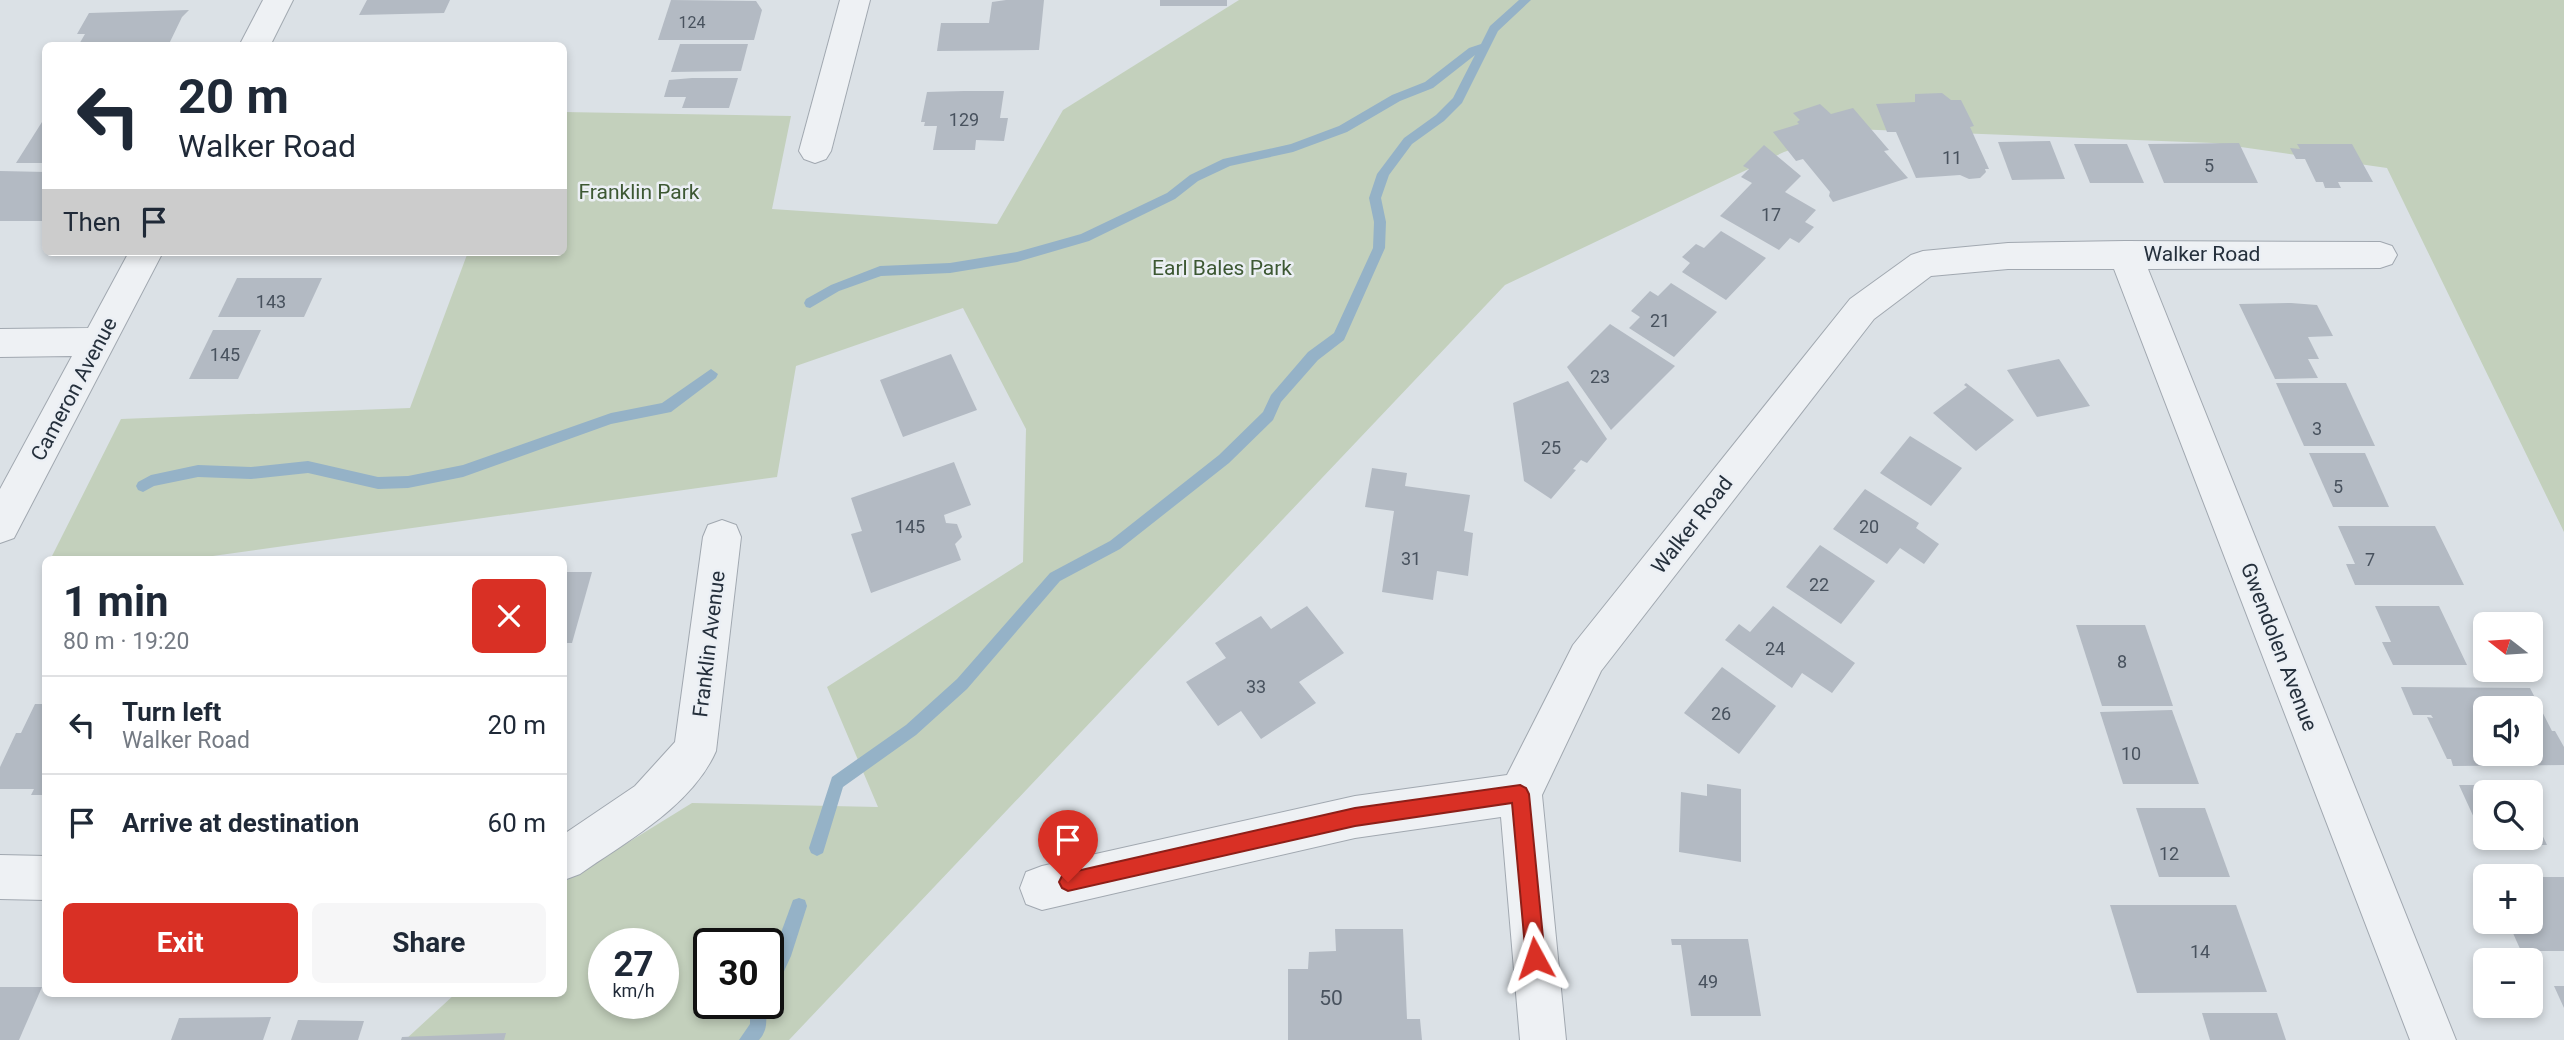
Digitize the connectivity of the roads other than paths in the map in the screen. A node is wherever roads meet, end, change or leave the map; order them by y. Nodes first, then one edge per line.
1 (278, 0) edge
2 (855, 0) edge
3 (256, 42) edge
4 (815, 151) dead end
5 (2125, 254) junction
6 (2381, 254) dead end
7 (144, 256) edge
8 (100, 342) junction
9 (0, 343) edge
10 (0, 526) edge
11 (722, 537) dead end
12 (1520, 794) junction
13 (567, 857) edge
14 (0, 877) edge
15 (42, 878) edge
16 (1042, 888) dead end
17 (1543, 1040) edge
18 (2432, 1040) edge

1 - 3 street
2 - 4 street
5 - 6 street, Walker Road
5 - 12 street, Walker Road
5 - 18 street, Gwendolen Avenue
7 - 8 street, Cameron Avenue
8 - 9 street
8 - 10 street, Cameron Avenue
11 - 13 street, Franklin Avenue
12 - 16 street
12 - 17 street
14 - 15 street

